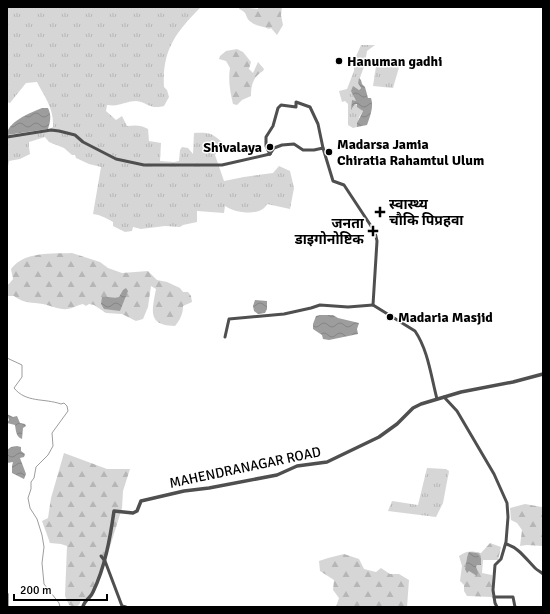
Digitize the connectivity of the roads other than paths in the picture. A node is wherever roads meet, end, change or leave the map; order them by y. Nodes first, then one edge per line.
1 (7, 137) edge
2 (323, 148) junction
3 (270, 154) junction
4 (373, 305) junction
5 (225, 337) dead end
6 (543, 374) edge
7 (444, 397) junction
8 (437, 398) junction
9 (506, 542) junction
10 (101, 556) dead end
11 (105, 561) junction
12 (543, 574) edge
13 (7, 594) edge
14 (494, 597) junction
15 (8, 607) edge
16 (83, 607) edge
17 (124, 607) edge
18 (497, 607) edge
19 (515, 607) edge

1 - 3 street
2 - 3 street
2 - 3 street
2 - 4 street
4 - 5 street
4 - 8 street
6 - 7 street, MAHENDRANAGAR ROAD
7 - 8 street, MAHENDRANAGAR ROAD
7 - 9 street
8 - 11 street, MAHENDRANAGAR ROAD
9 - 12 street
9 - 14 street
10 - 11 street
11 - 16 street, MAHENDRANAGAR ROAD
11 - 17 street
13 - 15 street
14 - 18 street
14 - 19 street

